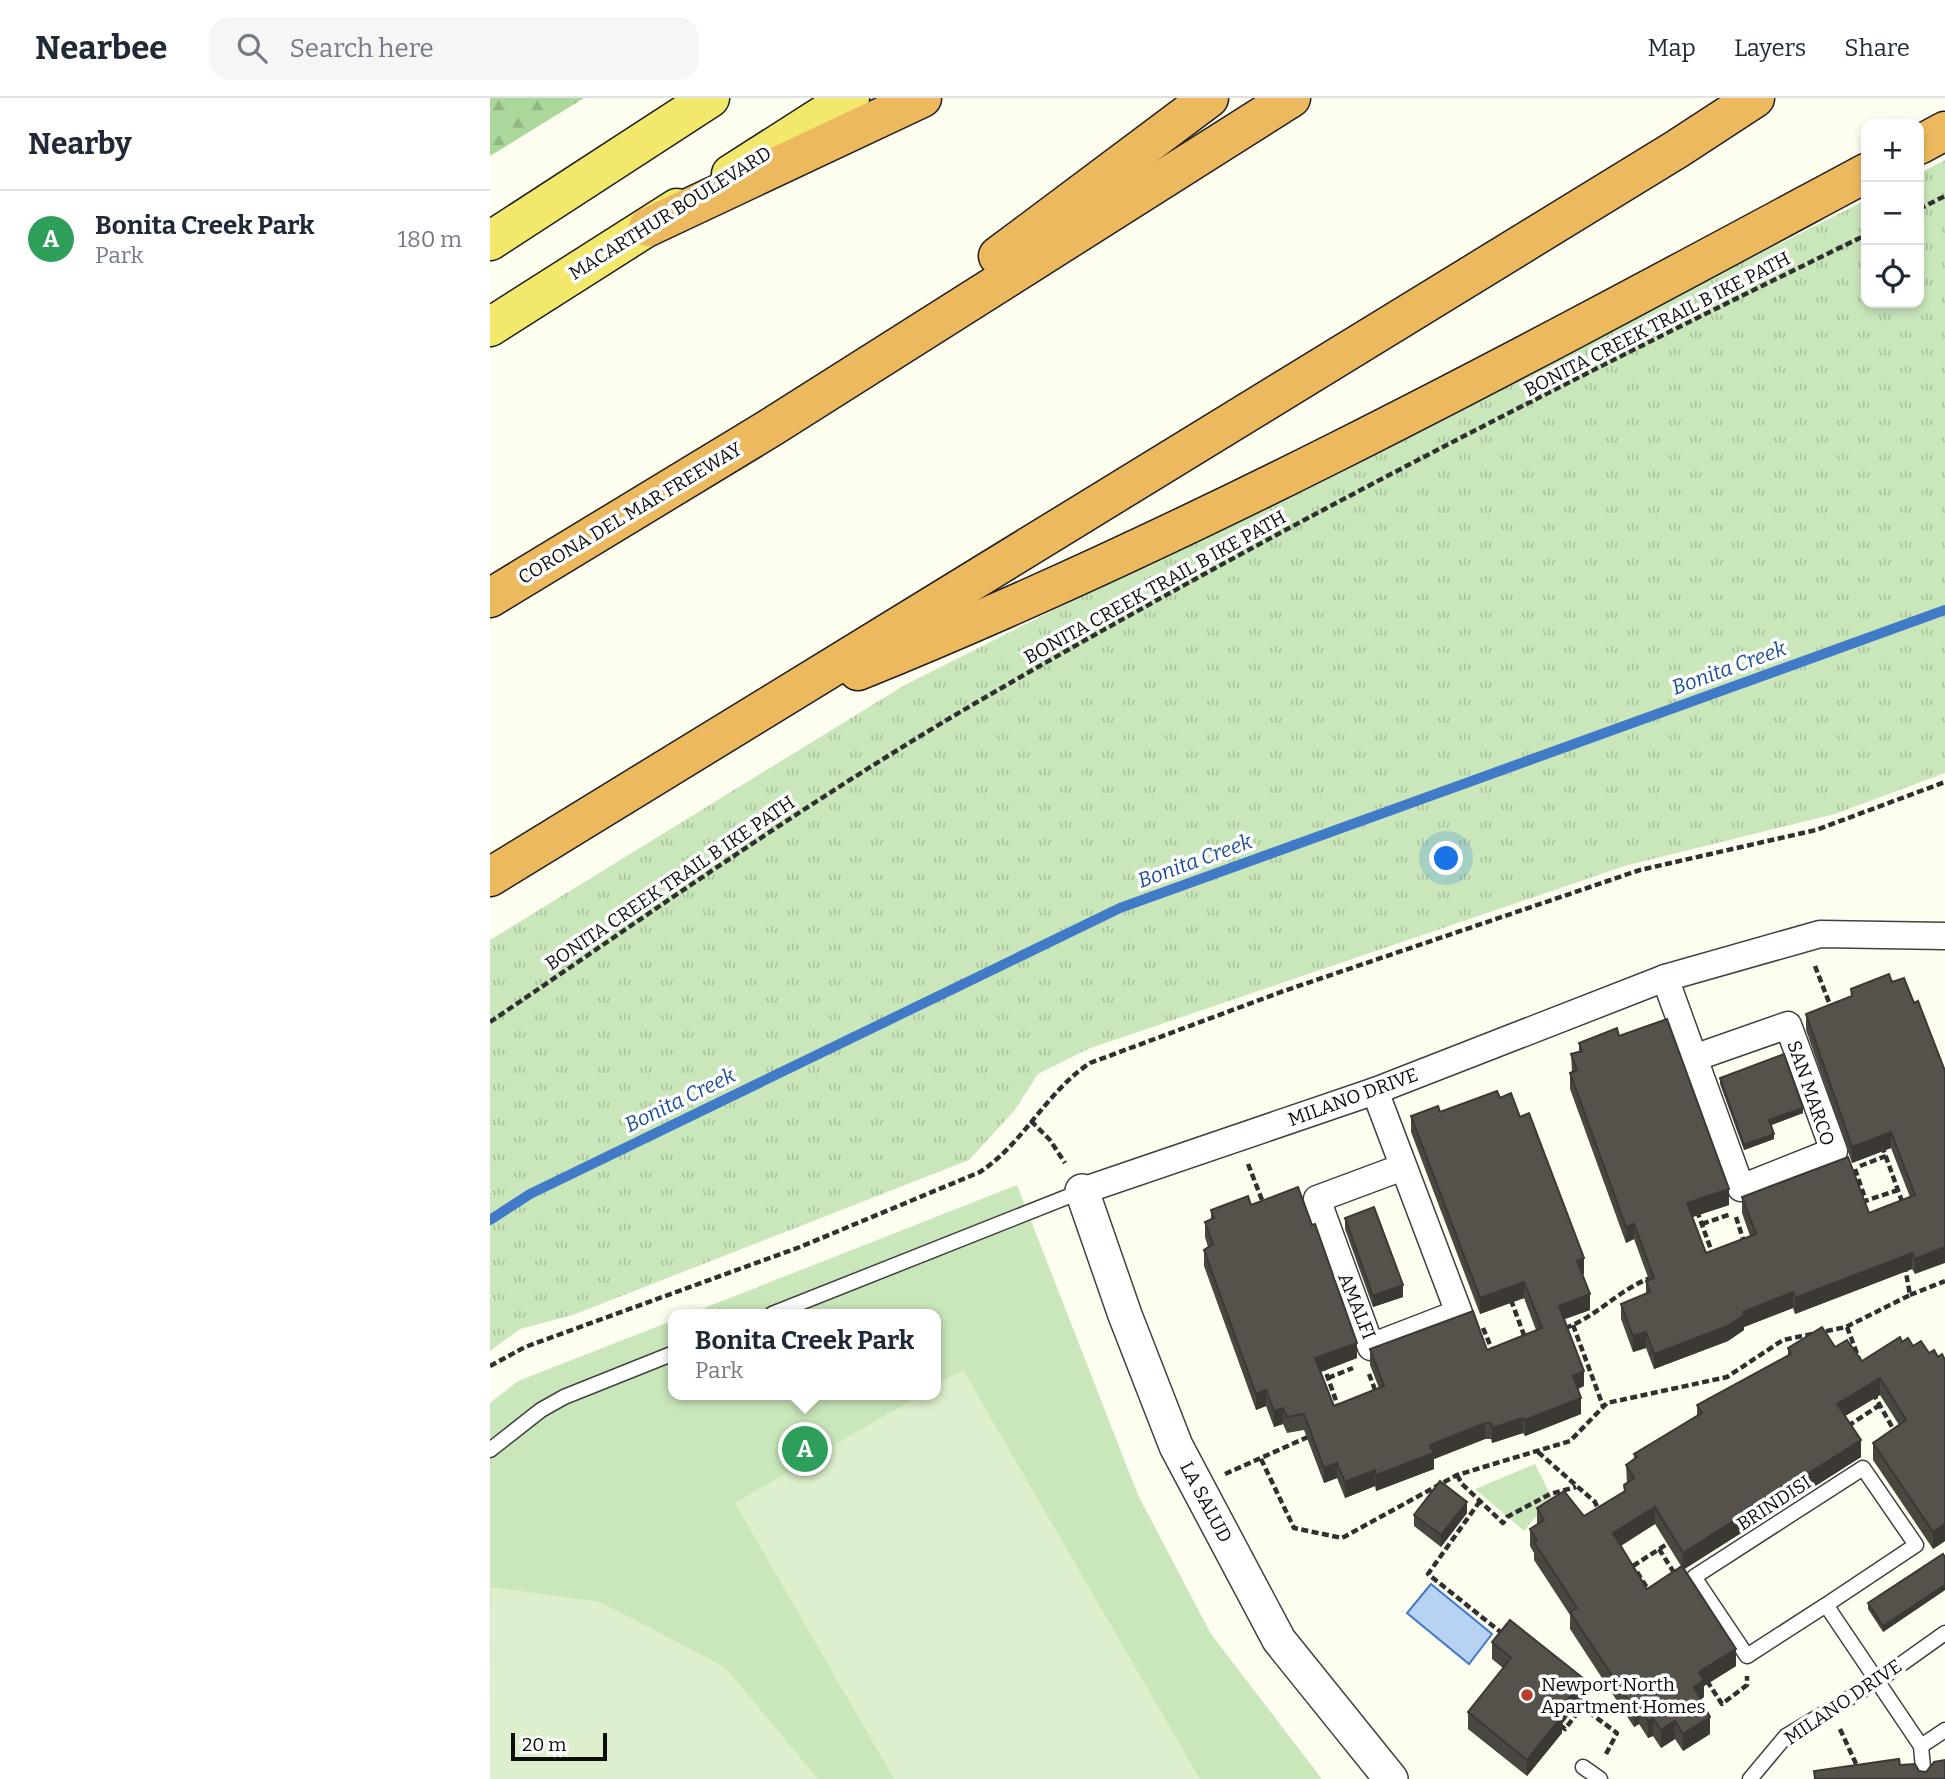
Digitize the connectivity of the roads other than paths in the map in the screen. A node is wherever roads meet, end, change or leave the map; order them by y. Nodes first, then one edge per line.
1 (710, 98) edge
2 (850, 98) edge
3 (922, 98) edge
4 (1209, 98) edge
5 (1291, 98) edge
6 (1755, 98) edge
7 (1945, 131) edge
8 (1924, 142) edge
9 (1861, 176) edge
10 (648, 227) junction
11 (490, 241) edge
12 (490, 327) edge
13 (770, 428) junction
14 (490, 598) edge
15 (752, 714) junction
16 (490, 877) edge
17 (1945, 936) edge
18 (1665, 978) junction
19 (1694, 1058) junction
20 (1375, 1091) junction
21 (1403, 1167) junction
22 (1082, 1191) junction
23 (785, 1309) edge
24 (668, 1355) edge
25 (490, 1450) edge
26 (1826, 1605) junction
27 (1945, 1633) edge
28 (1876, 1682) junction
29 (1945, 1730) edge
30 (1921, 1746) junction
31 (1391, 1779) edge
32 (1750, 1779) edge
33 (1924, 1779) edge

1 - 11 main road
2 - 10 main road, MACARTHUR BOULEVARD
3 - 10 highway
4 - 13 highway
5 - 13 highway
6 - 15 highway
7 - 8 highway
9 - 15 highway
10 - 12 main road, MACARTHUR BOULEVARD
13 - 14 highway, CORONA DEL MAR FREEWAY
15 - 16 highway
17 - 18 street, MILANO DRIVE
18 - 19 street, SAN MARCO
18 - 20 street, MILANO DRIVE
19 - 19 street, SAN MARCO
20 - 21 street, AMALFI
20 - 22 street, MILANO DRIVE
21 - 21 street, AMALFI
22 - 23 lane, MILANO DRIVE
22 - 31 street, LA SALUD
24 - 25 lane
26 - 26 lane, BRINDISI
26 - 28 lane
27 - 28 lane, MILANO DRIVE
28 - 30 lane
28 - 32 lane, MILANO DRIVE
29 - 30 lane
30 - 33 lane

